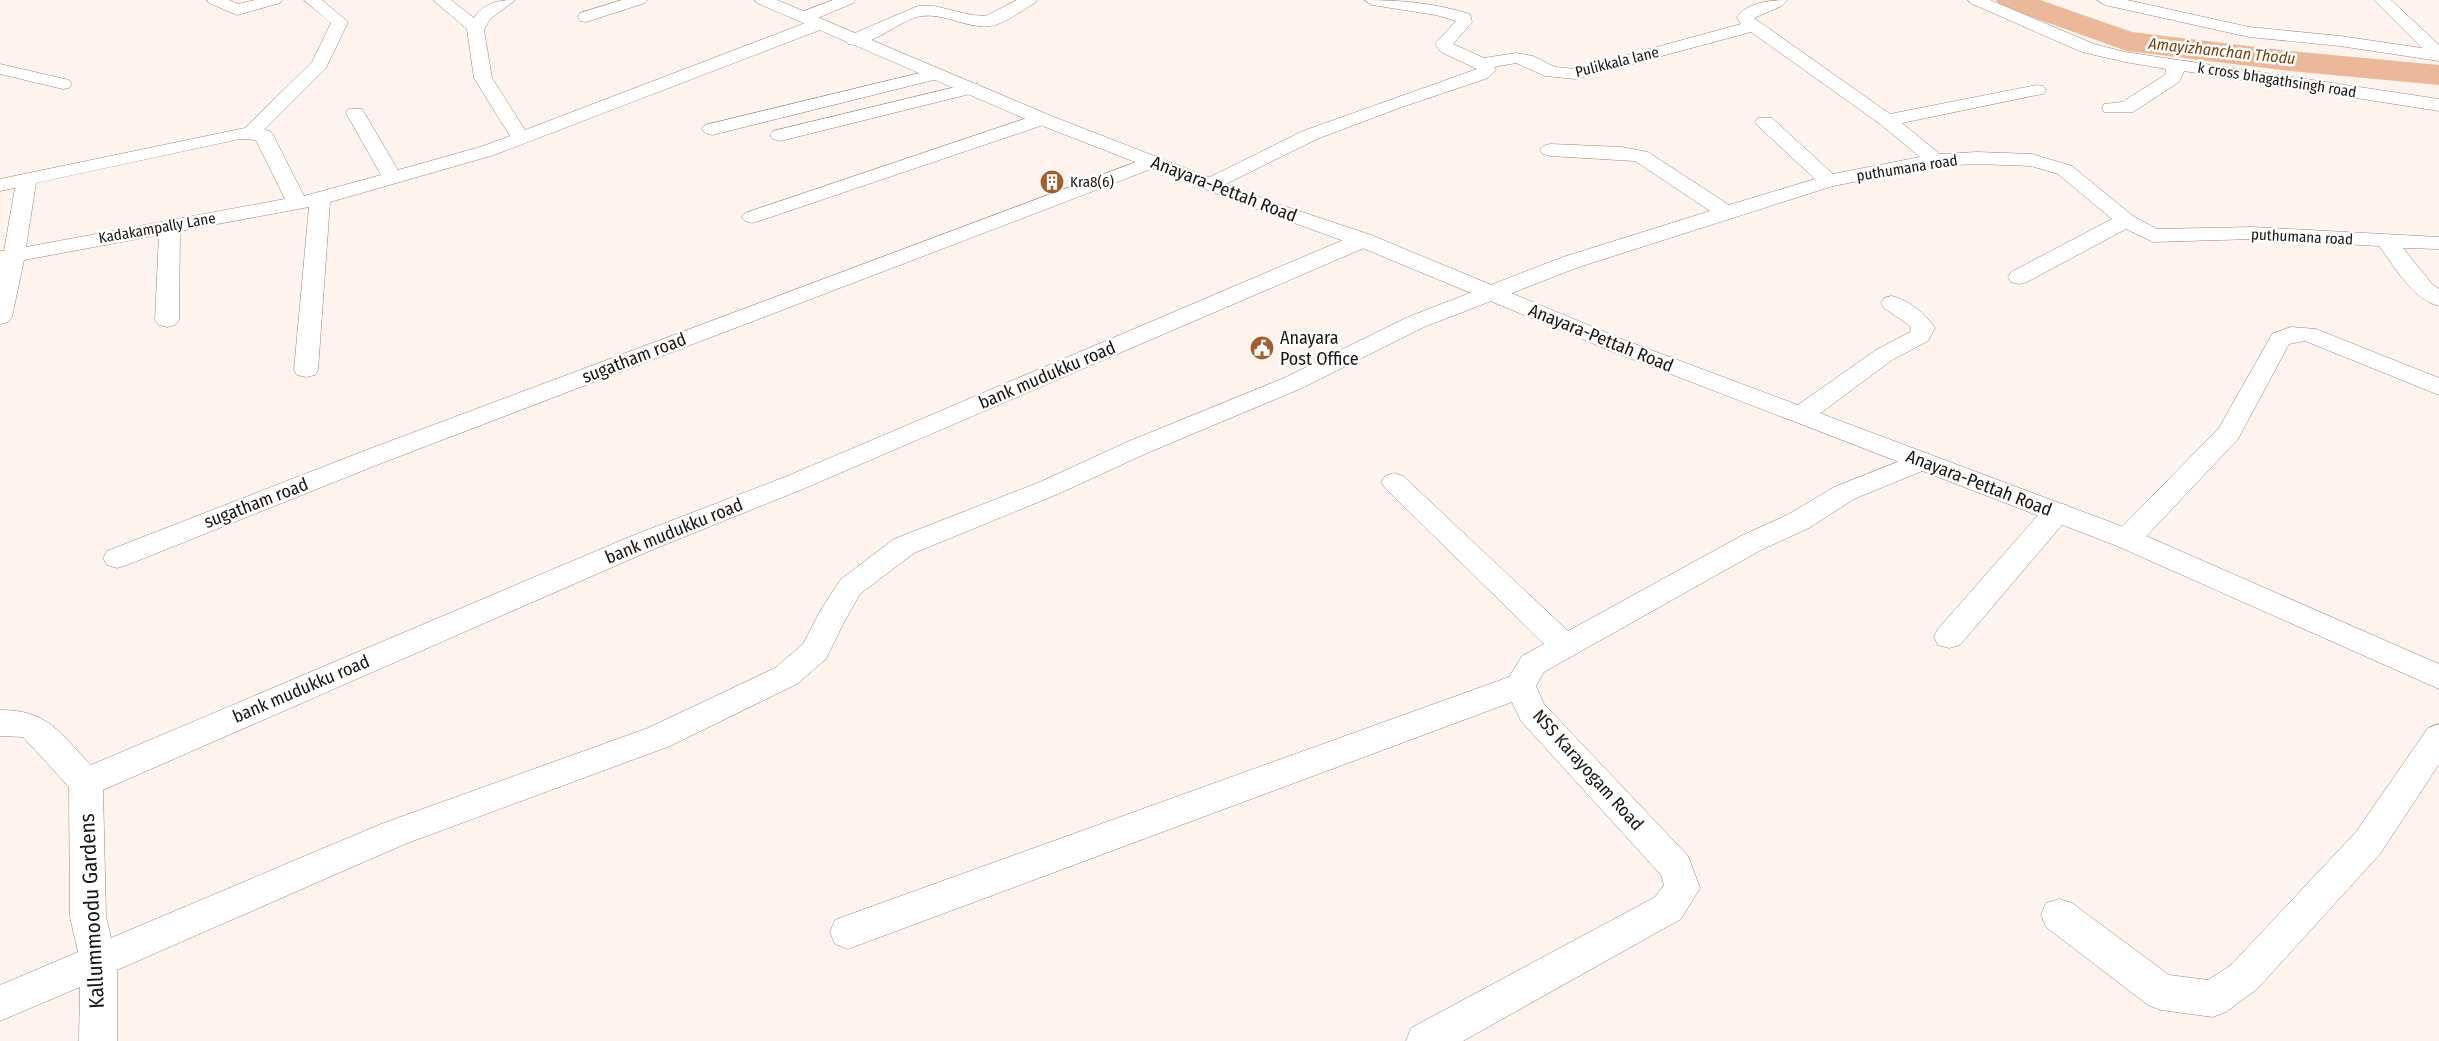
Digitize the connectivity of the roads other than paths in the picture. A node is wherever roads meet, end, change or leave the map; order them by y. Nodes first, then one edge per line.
1 (215, 0) edge
2 (274, 0) edge
3 (312, 0) edge
4 (441, 0) edge
5 (507, 0) edge
6 (639, 0) edge
7 (763, 0) edge
8 (847, 0) edge
9 (1029, 0) edge
10 (1372, 0) edge
11 (1780, 0) edge
12 (1976, 0) edge
13 (2105, 0) edge
14 (2382, 0) edge
15 (586, 18) dead end
16 (812, 20) junction
17 (1753, 26) junction
18 (476, 28) junction
19 (854, 40) junction
20 (2439, 56) edge
21 (1482, 64) junction
22 (2176, 65) junction
23 (2, 73) edge
24 (936, 74) junction
25 (63, 84) dead end
26 (972, 88) junction
27 (2038, 90) dead end
28 (2439, 105) edge
29 (2111, 108) dead end
30 (355, 114) dead end
31 (1042, 119) junction
32 (1887, 120) junction
33 (1765, 122) dead end
34 (712, 129) dead end
35 (250, 132) junction
36 (780, 134) dead end
37 (521, 138) junction
38 (1550, 150) dead end
39 (1935, 160) junction
40 (1152, 162) junction
41 (392, 177) junction
42 (27, 179) junction
43 (1829, 181) junction
44 (1211, 184) junction
45 (0, 185) edge
46 (310, 200) junction
47 (1727, 213) junction
48 (752, 217) dead end
49 (2126, 220) junction
50 (170, 225) junction
51 (1363, 240) junction
52 (2386, 241) junction
53 (2439, 243) edge
54 (7, 256) edge
55 (2019, 277) dead end
56 (1490, 294) junction
57 (2439, 299) edge
58 (1892, 302) dead end
59 (0, 317) edge
60 (167, 320) dead end
61 (306, 370) dead end
62 (2439, 387) edge
63 (1801, 415) junction
64 (1923, 462) junction
65 (1394, 482) dead end
66 (2056, 512) junction
67 (2127, 539) junction
68 (117, 558) dead end
69 (1949, 637) dead end
70 (1565, 646) junction
71 (2439, 677) edge
72 (1520, 686) junction
73 (0, 723) edge
74 (2439, 737) edge
75 (86, 782) junction
76 (2059, 915) dead end
77 (848, 932) dead end
78 (99, 962) junction
79 (0, 1003) edge
80 (1431, 1040) edge
81 (98, 1041) edge

1 - 2 street
3 - 35 street
4 - 18 street
5 - 18 street
6 - 15 street
7 - 16 street, Anayara-Pettah Road
8 - 16 street, Kadakampally Lane
9 - 19 street
10 - 21 street
11 - 17 street
12 - 22 street, k cross bhagathsingh road
13 - 20 street
14 - 20 street
16 - 19 street, Anayara-Pettah Road
16 - 37 street, Kadakampally Lane
17 - 21 street, Pulikkala lane
17 - 32 street
18 - 37 street
19 - 24 street, Anayara-Pettah Road
21 - 44 street
22 - 28 street, k cross bhagathsingh road
22 - 29 street
23 - 25 street
24 - 26 street, Anayara-Pettah Road
24 - 34 street
26 - 31 street, Anayara-Pettah Road
26 - 36 street
27 - 32 street
30 - 41 street
31 - 40 street, Anayara-Pettah Road
31 - 48 street
32 - 39 street
33 - 43 street
35 - 42 street
35 - 46 street
37 - 41 street, Kadakampally Lane
38 - 47 street
39 - 43 street, puthumana road
39 - 49 street, puthumana road
40 - 44 street, Anayara-Pettah Road
40 - 68 street, sugatham road
41 - 46 street, Kadakampally Lane
42 - 45 street
42 - 54 street
43 - 47 street, puthumana road
44 - 51 street, Anayara-Pettah Road
46 - 50 street, Kadakampally Lane
46 - 61 street
47 - 56 street, puthumana road
49 - 52 street, puthumana road
49 - 55 street
50 - 54 street, Kadakampally Lane
50 - 60 street
51 - 56 street, Anayara-Pettah Road
51 - 75 street, bank mudukku road
52 - 53 street, puthumana road
52 - 57 street
54 - 59 street
56 - 63 street, Anayara-Pettah Road
56 - 78 street, puthumana road
58 - 63 street
62 - 67 street
63 - 64 street, Anayara-Pettah Road
64 - 66 street, Anayara-Pettah Road
64 - 70 street
65 - 70 street
66 - 67 street, Anayara-Pettah Road
66 - 69 street
67 - 71 street, Anayara-Pettah Road
70 - 72 street
72 - 77 street
72 - 80 street, NSS Karayogam Road
73 - 75 street
74 - 76 street
75 - 78 street, Kallummoodu Gardens
78 - 79 street, puthumana road
78 - 81 street, Kallummoodu Gardens

